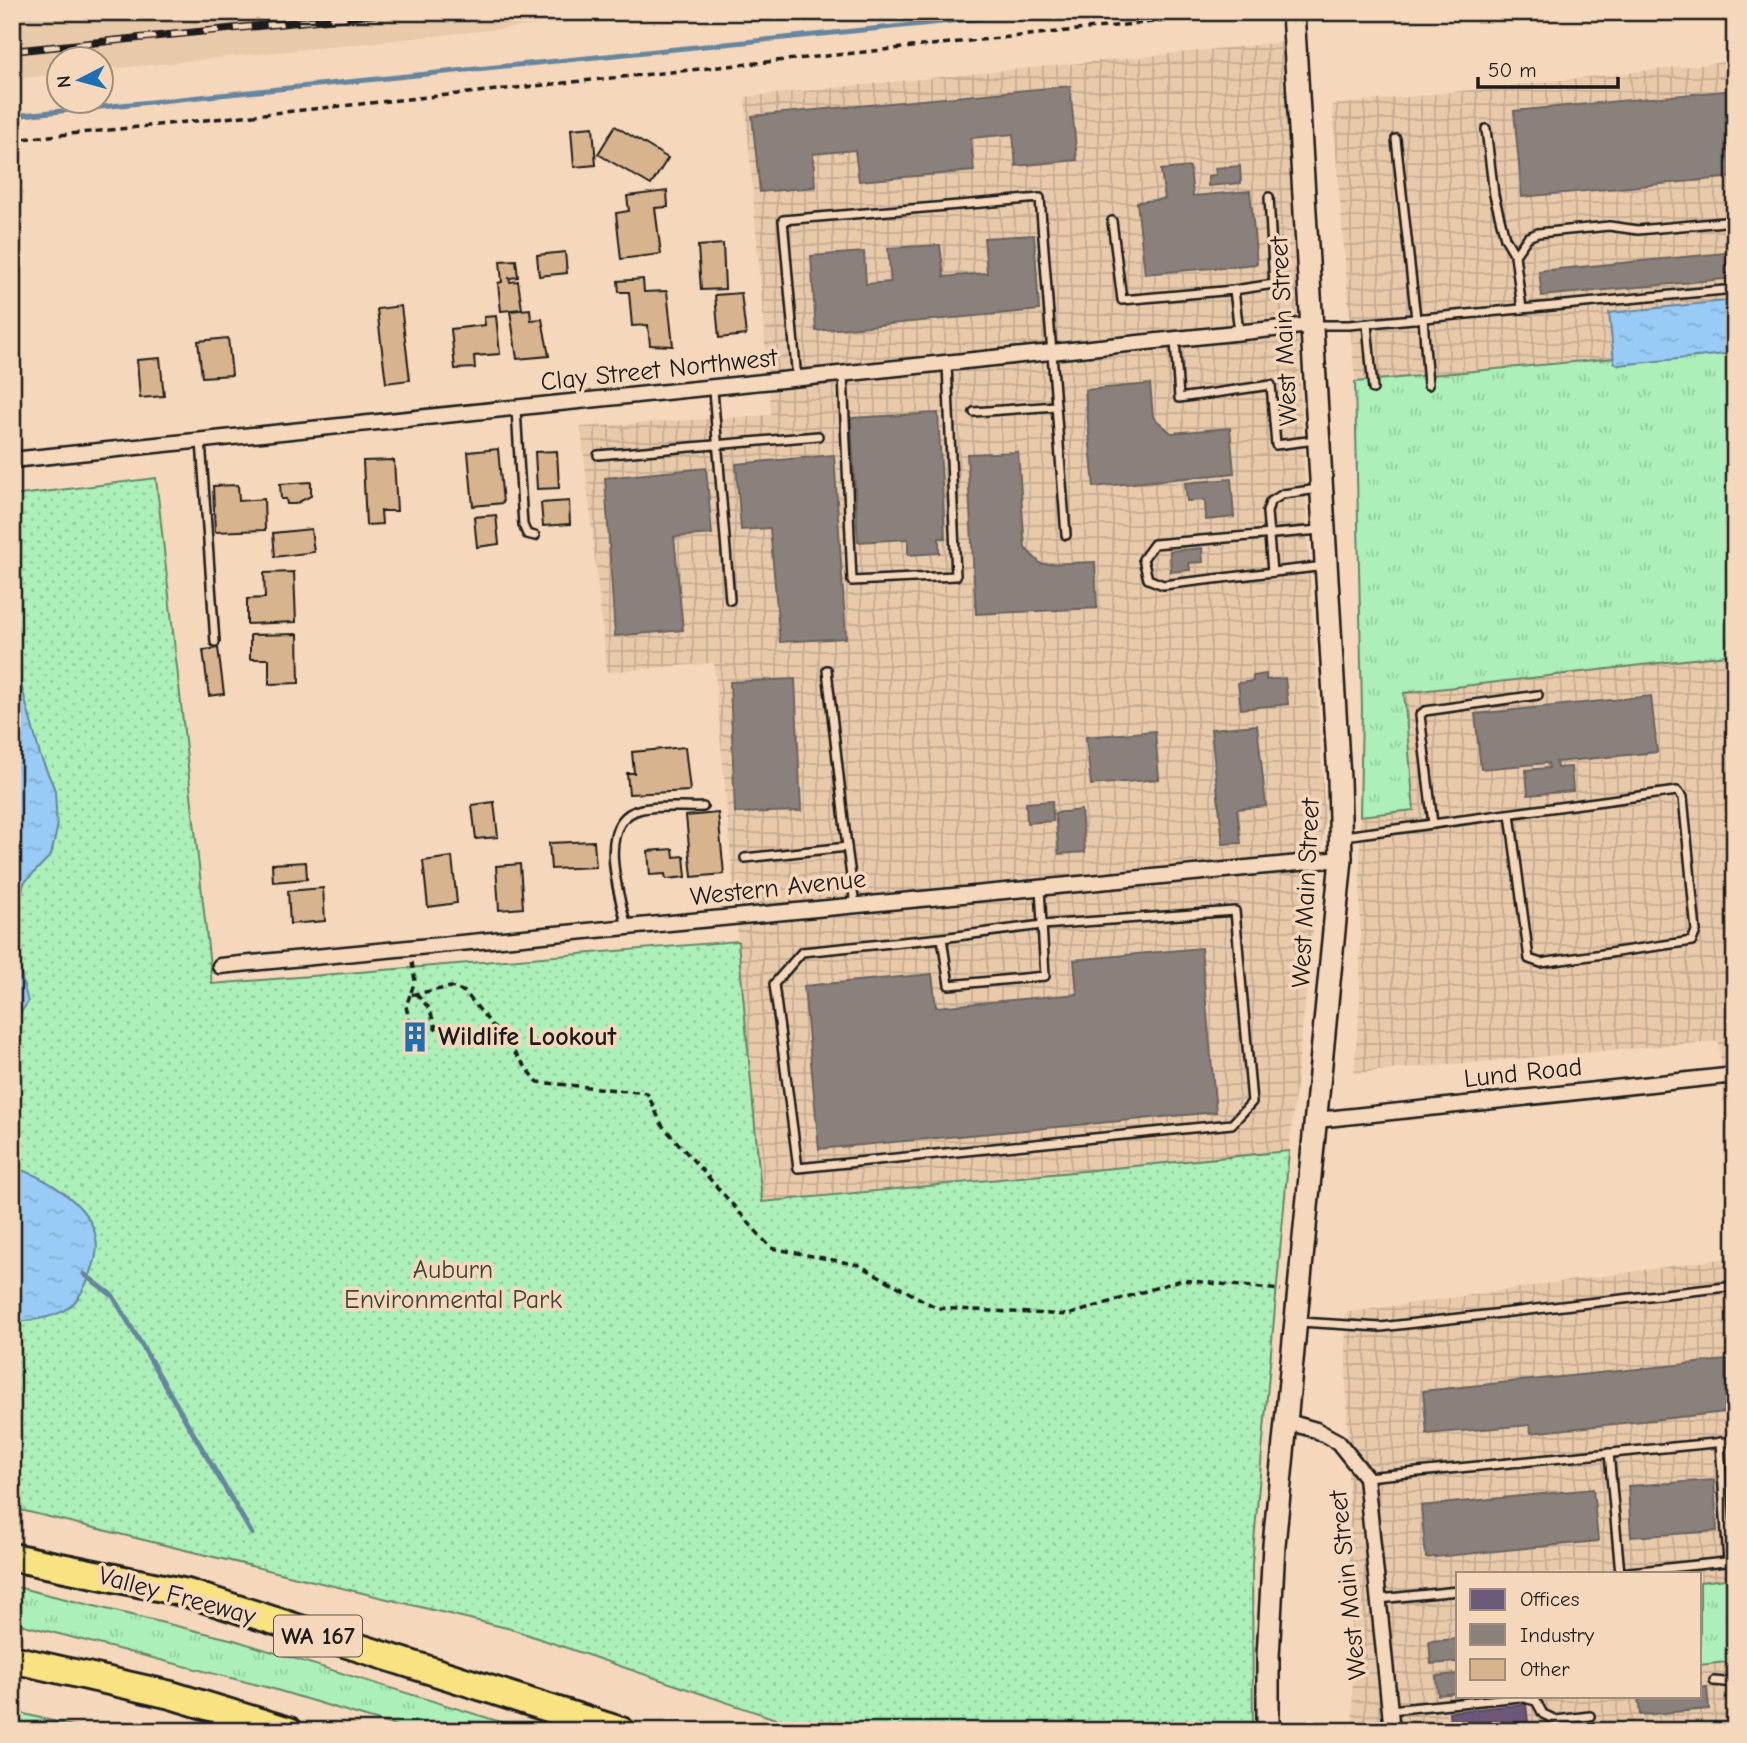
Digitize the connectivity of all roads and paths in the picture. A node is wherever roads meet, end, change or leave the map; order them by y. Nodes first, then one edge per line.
1 (1251, 12) edge
2 (1293, 12) edge
3 (1486, 129) dead end
4 (1396, 139) dead end
5 (12, 140) edge
6 (1269, 197) dead end
7 (1112, 221) dead end
8 (1735, 221) edge
9 (1516, 255) junction
10 (1735, 289) edge
11 (1234, 290) junction
12 (1522, 309) junction
13 (1419, 319) junction
14 (1367, 324) junction
15 (1311, 326) junction
16 (1240, 333) junction
17 (1175, 340) junction
18 (1052, 352) junction
19 (947, 363) junction
20 (843, 375) junction
21 (797, 380) junction
22 (1428, 385) dead end
23 (1373, 389) dead end
24 (713, 390) junction
25 (1056, 406) junction
26 (516, 409) junction
27 (974, 412) dead end
28 (818, 436) dead end
29 (201, 440) junction
30 (1318, 440) junction
31 (718, 444) junction
32 (598, 455) dead end
33 (12, 460) edge
34 (1321, 488) junction
35 (1323, 530) junction
36 (1269, 533) junction
37 (1066, 535) dead end
38 (535, 536) dead end
39 (1326, 566) junction
40 (1272, 572) junction
41 (730, 600) dead end
42 (215, 642) dead end
43 (827, 670) dead end
44 (1538, 695) dead end
45 (703, 807) dead end
46 (1510, 814) junction
47 (1433, 824) junction
48 (1340, 837) junction
49 (848, 847) junction
50 (745, 858) dead end
51 (1341, 859) junction
52 (1040, 888) junction
53 (855, 905) junction
54 (1042, 925) junction
55 (627, 927) junction
56 (942, 938) junction
57 (411, 950) junction
58 (220, 966) dead end
59 (416, 994) junction
60 (410, 995) junction
61 (411, 1030) dead end
62 (421, 1034) dead end
63 (1735, 1075) edge
64 (1317, 1120) junction
65 (1735, 1286) edge
66 (1279, 1290) dead end
67 (1296, 1321) junction
68 (1288, 1422) junction
69 (1735, 1441) edge
70 (1720, 1442) junction
71 (1609, 1453) junction
72 (1366, 1477) junction
73 (12, 1557) edge
74 (1731, 1561) edge
75 (1620, 1572) edge
76 (1629, 1572) edge
77 (1456, 1591) edge
78 (1378, 1599) junction
79 (12, 1659) edge
80 (1714, 1681) dead end
81 (1735, 1683) edge
82 (1511, 1698) edge
83 (1525, 1698) edge
84 (1390, 1711) junction
85 (1590, 1716) dead end
86 (289, 1731) edge
87 (621, 1731) edge
88 (1268, 1731) edge
89 (1392, 1731) edge
90 (1420, 1731) edge
91 (1428, 1731) edge

1 - 5 path
2 - 15 main road, West Main Street
3 - 9 lane
4 - 13 lane
6 - 11 lane
7 - 11 lane
8 - 9 lane
9 - 12 lane
10 - 12 lane
11 - 16 lane
12 - 13 lane
13 - 14 lane
13 - 22 lane
14 - 15 lane
14 - 23 lane
15 - 16 street, Clay Street Northwest
15 - 30 main road, West Main Street
16 - 17 street, Clay Street Northwest
17 - 18 street, Clay Street Northwest
17 - 30 lane
18 - 19 street, Clay Street Northwest
18 - 21 lane
18 - 25 lane
19 - 20 street, Clay Street Northwest
19 - 20 lane
20 - 21 street, Clay Street Northwest
21 - 24 street, Clay Street Northwest
24 - 26 street, Clay Street Northwest
24 - 31 lane
25 - 27 lane
25 - 37 lane
26 - 29 street, Clay Street Northwest
26 - 38 lane
28 - 31 lane
29 - 33 street, Clay Street Northwest
29 - 42 lane
30 - 34 main road, West Main Street
31 - 32 lane
31 - 41 lane
34 - 35 main road, West Main Street
34 - 36 lane
35 - 36 lane
35 - 39 main road, West Main Street
36 - 40 lane
36 - 40 lane
39 - 40 lane
39 - 48 main road, West Main Street
43 - 49 lane
44 - 47 lane
45 - 55 lane
46 - 46 lane
46 - 47 lane
47 - 48 lane
48 - 51 main road, West Main Street
49 - 50 lane
49 - 53 lane
51 - 52 street, Western Avenue
51 - 64 main road, West Main Street
52 - 53 street, Western Avenue
52 - 54 lane
53 - 55 street, Western Avenue
54 - 56 lane
54 - 56 lane
54 - 56 lane
55 - 57 street, Western Avenue
57 - 58 street, Western Avenue
57 - 60 path
59 - 60 path
59 - 62 path
59 - 66 path
60 - 61 path
63 - 64 street, Lund Road
64 - 67 main road, West Main Street
65 - 67 lane
67 - 68 main road, West Main Street
68 - 72 street, West Main Street
68 - 88 main road
69 - 70 lane
70 - 71 lane
70 - 74 lane
71 - 72 lane
71 - 75 lane
72 - 78 street, West Main Street
73 - 87 highway, Valley Freeway / WA 167
74 - 76 lane
77 - 78 lane
78 - 84 street, West Main Street
79 - 86 highway
80 - 81 lane
82 - 84 lane
83 - 85 lane
84 - 89 street, West Main Street
90 - 91 lane

